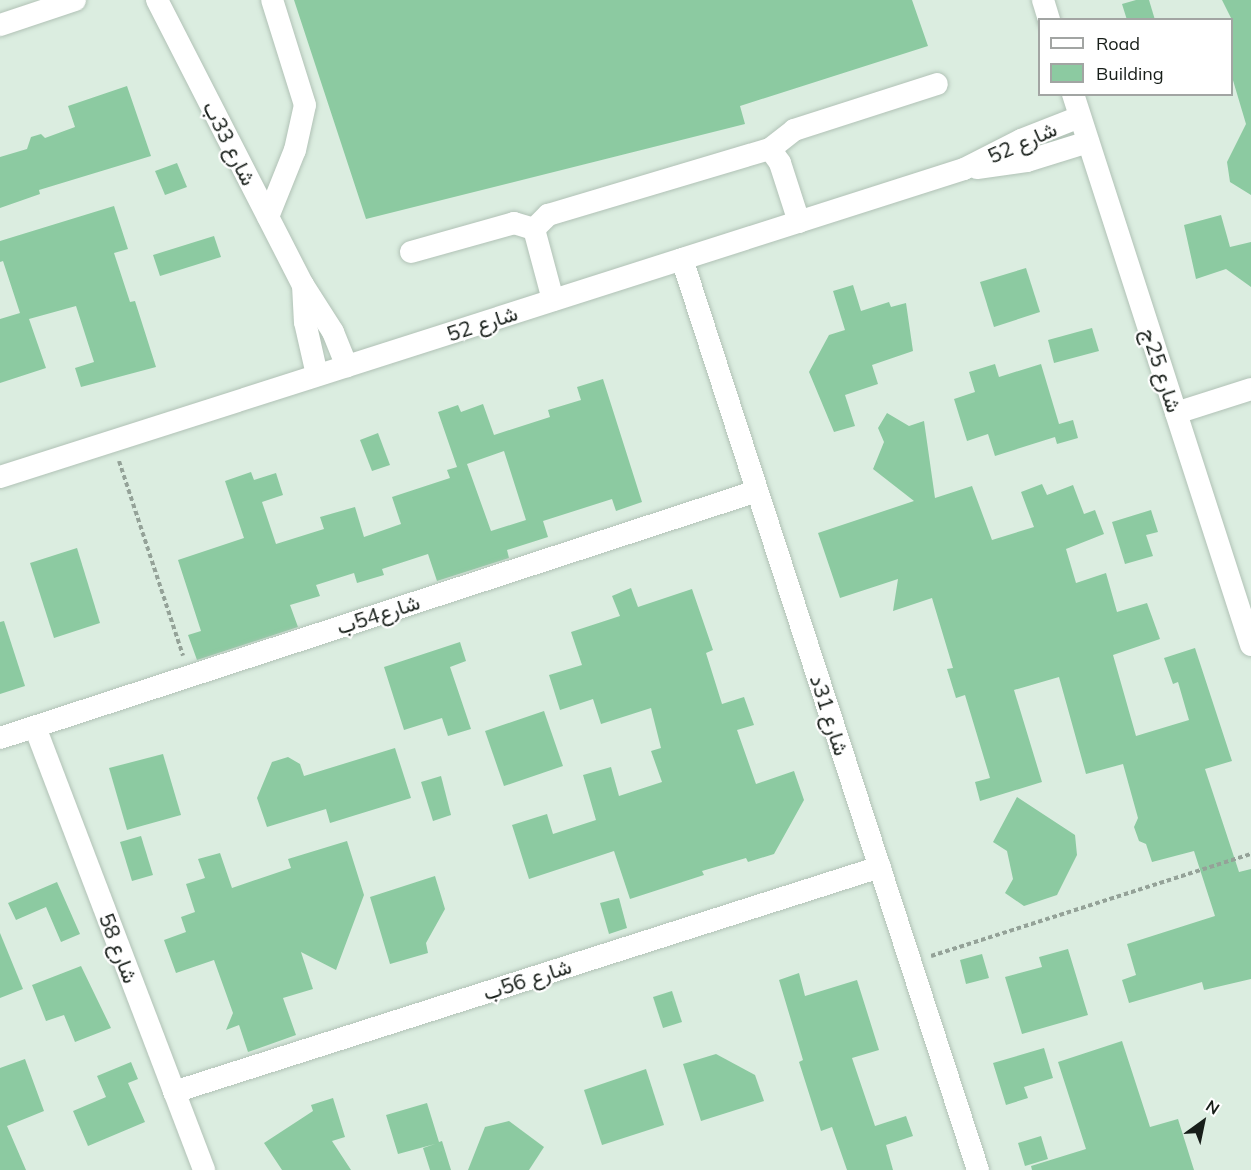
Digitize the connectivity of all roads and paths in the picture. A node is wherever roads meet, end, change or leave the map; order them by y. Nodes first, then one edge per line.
1 (75, 0) edge
2 (157, 0) edge
3 (272, 0) edge
4 (1043, 0) edge
5 (1048, 18) edge
6 (0, 25) edge
7 (937, 84) dead end
8 (1074, 96) edge
9 (1080, 117) junction
10 (1088, 142) junction
11 (770, 148) junction
12 (964, 170) junction
13 (268, 217) junction
14 (799, 222) junction
15 (534, 229) junction
16 (411, 252) dead end
17 (682, 259) junction
18 (303, 285) junction
19 (553, 300) junction
20 (347, 366) junction
21 (317, 375) junction
22 (1251, 389) edge
23 (1176, 413) junction
24 (113, 441) junction
25 (0, 477) edge
26 (757, 491) junction
27 (1251, 645) edge
28 (190, 676) junction
29 (35, 727) junction
30 (0, 738) edge
31 (1251, 854) edge
32 (880, 867) junction
33 (911, 963) junction
34 (174, 1092) junction
35 (204, 1170) edge
36 (978, 1170) edge

1 - 6 street
2 - 13 street, شارع 33ب
3 - 13 street
4 - 5 street
7 - 11 street
8 - 9 street, شارع 25ج
9 - 10 street, شارع 25ج
9 - 12 street, شارع 52
10 - 12 street, شارع 52
10 - 23 street, شارع 25ج
11 - 14 street
11 - 15 street
12 - 14 street, شارع 52
13 - 18 street, شارع 33ب
14 - 17 street, شارع 52
15 - 16 street
15 - 19 street
17 - 19 street, شارع 52
17 - 26 street, شارع 31د
18 - 20 street, شارع 33ب
18 - 21 street, شارع 33ب
19 - 20 street, شارع 52
20 - 21 street, شارع 52
21 - 24 street, شارع 52
22 - 23 street
23 - 27 street, شارع 25ج
24 - 25 street, شارع 52
24 - 28 path
26 - 28 street, شارع54ب
26 - 32 street, شارع 31د
28 - 29 street, شارع54ب
29 - 30 street, شارع54ب
29 - 34 street, شارع 58
31 - 33 path
32 - 33 street, شارع 31د
32 - 34 street, شارع 56ب
33 - 36 street, شارع 31د
34 - 35 street, شارع 58

